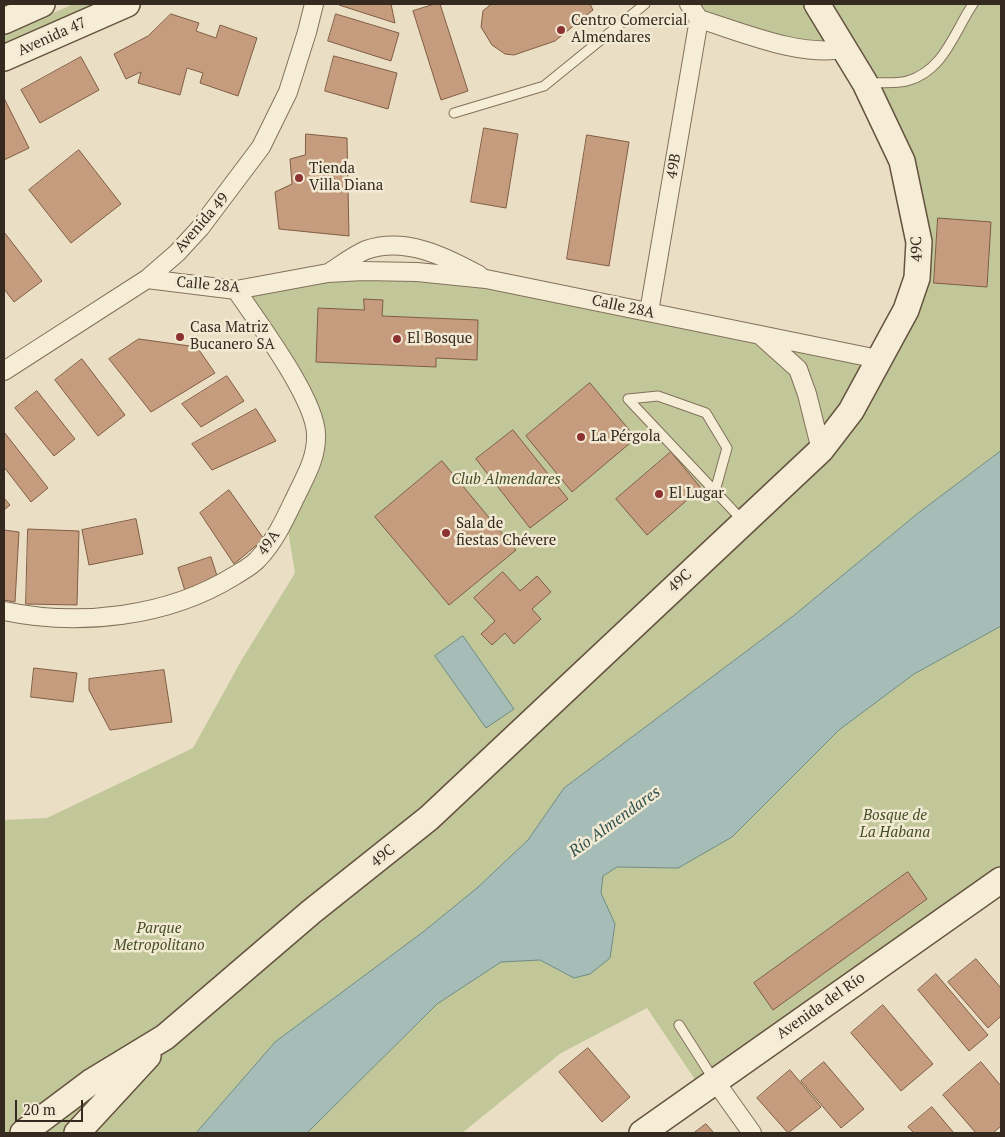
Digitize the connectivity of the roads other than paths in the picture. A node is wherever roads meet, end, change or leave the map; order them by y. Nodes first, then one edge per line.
1 (42, 4) edge
2 (127, 4) edge
3 (314, 4) edge
4 (645, 4) edge
5 (689, 4) edge
6 (817, 4) edge
7 (974, 4) edge
8 (699, 19) junction
9 (4, 20) edge
10 (844, 49) junction
11 (4, 58) edge
12 (865, 83) junction
13 (454, 113) dead end
14 (328, 273) junction
15 (147, 279) junction
16 (486, 279) junction
17 (236, 290) junction
18 (649, 312) junction
19 (759, 335) junction
20 (878, 359) junction
21 (4, 370) edge
22 (820, 450) junction
23 (715, 491) junction
24 (744, 522) junction
25 (4, 611) edge
26 (1001, 880) edge
27 (679, 1025) dead end
28 (165, 1037) junction
29 (715, 1081) junction
30 (23, 1133) edge
31 (77, 1133) edge
32 (642, 1133) edge
33 (752, 1133) edge

1 - 9 street
2 - 11 street, Avenida 47
3 - 15 street, Avenida 49
4 - 13 lane
5 - 8 street
6 - 10 street, 49C
7 - 12 lane
8 - 10 street
8 - 18 street, 49B
10 - 12 street, 49C
12 - 20 street, 49C
14 - 16 street, Calle 28A
14 - 16 street, Calle 28A
14 - 17 street, Calle 28A
15 - 17 street, Calle 28A
15 - 21 street, Avenida 49
16 - 18 street, Calle 28A
17 - 25 street, 49A
18 - 19 street, Calle 28A
19 - 20 street, Calle 28A
19 - 22 street, Calle 28A
20 - 22 street, 49C
22 - 24 street, 49C
23 - 23 lane
23 - 24 lane
24 - 28 street, 49C
26 - 29 street, Avenida del Río
27 - 29 lane
28 - 30 street, 49C
28 - 31 street, 49C
29 - 32 street, Avenida del Río
29 - 33 street

